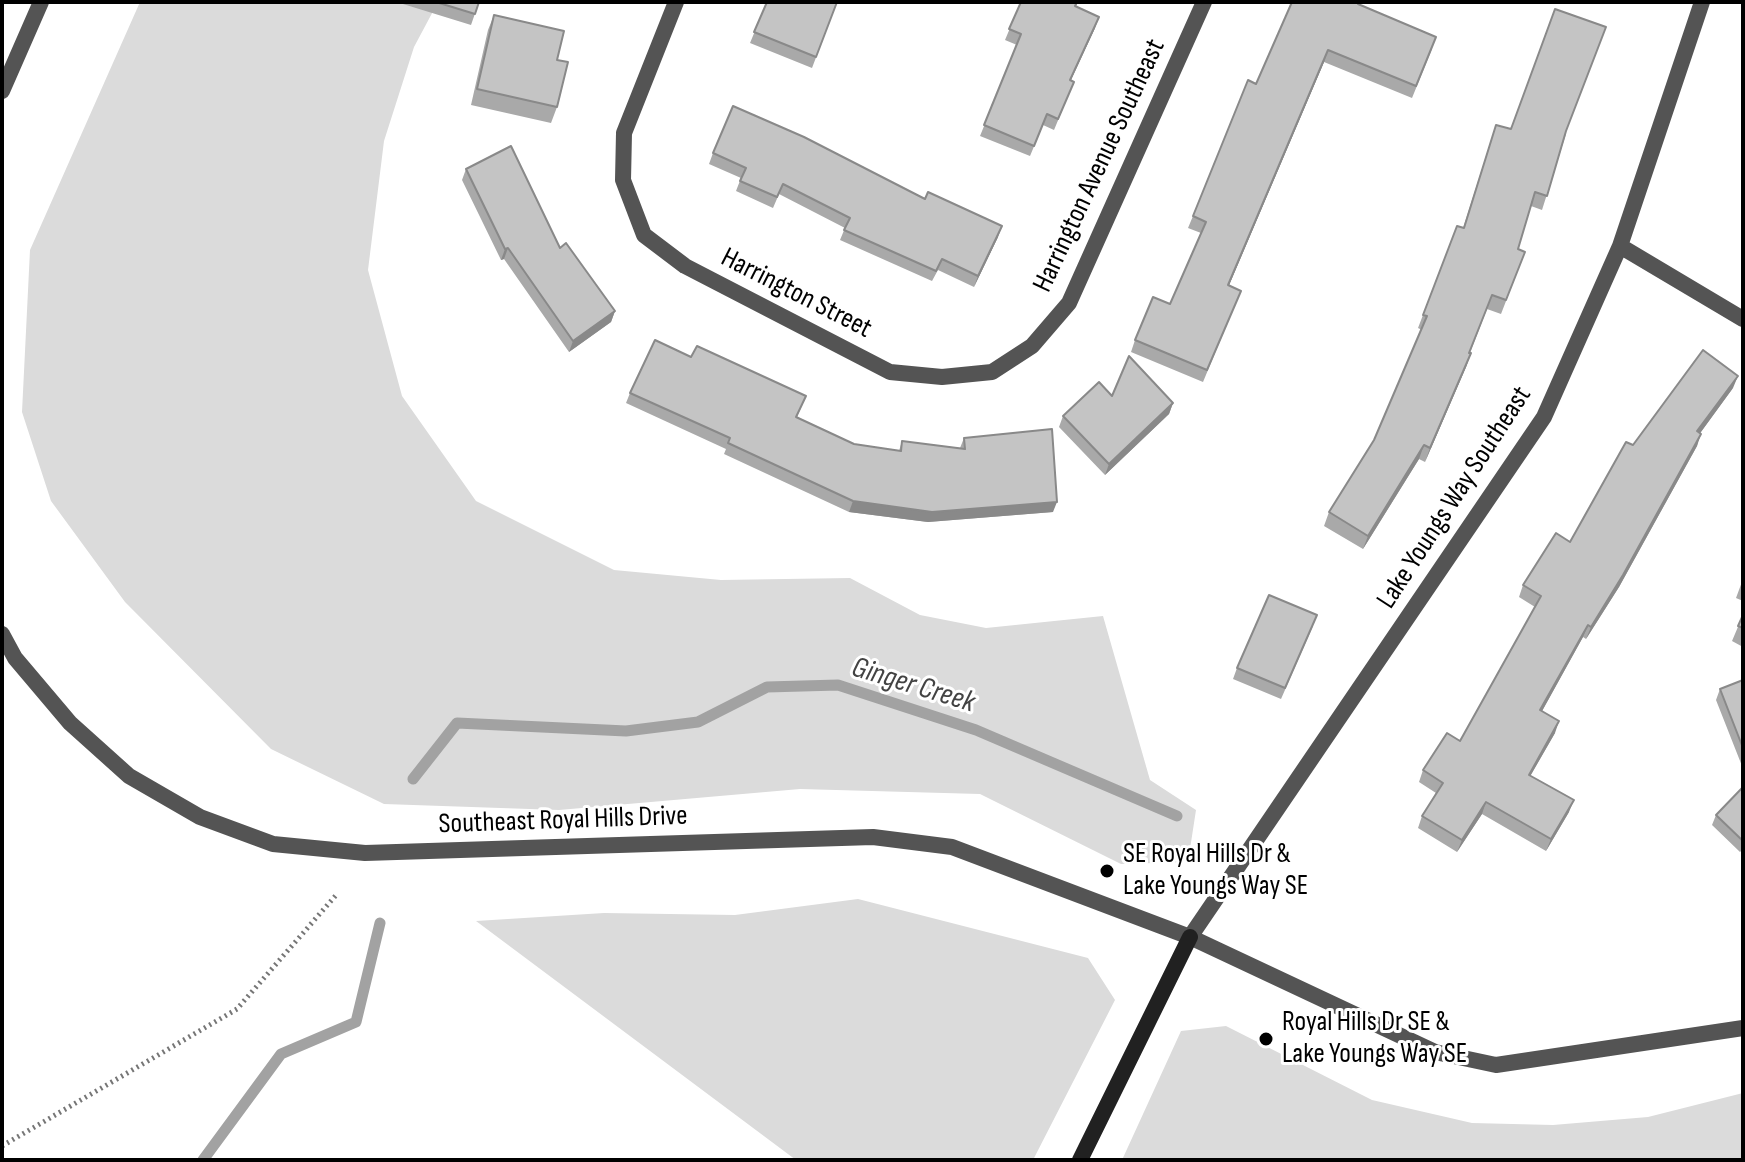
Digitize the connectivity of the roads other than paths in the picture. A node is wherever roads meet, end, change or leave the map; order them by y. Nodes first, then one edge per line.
1 (41, 2) edge
2 (676, 2) edge
3 (1204, 2) edge
4 (1702, 2) edge
5 (2, 91) edge
6 (1620, 246) junction
7 (1743, 319) edge
8 (992, 372) joint
9 (2, 634) edge
10 (1190, 937) junction
11 (1743, 1028) edge
12 (1080, 1160) edge

1 - 5 street
2 - 8 street, Harrington Street
3 - 8 street, Harrington Avenue Southeast
4 - 6 street, Lake Youngs Way Southeast
6 - 7 street
6 - 10 street, Lake Youngs Way Southeast
9 - 10 street, Southeast Royal Hills Drive
10 - 11 street, Southeast Royal Hills Drive
10 - 12 street

